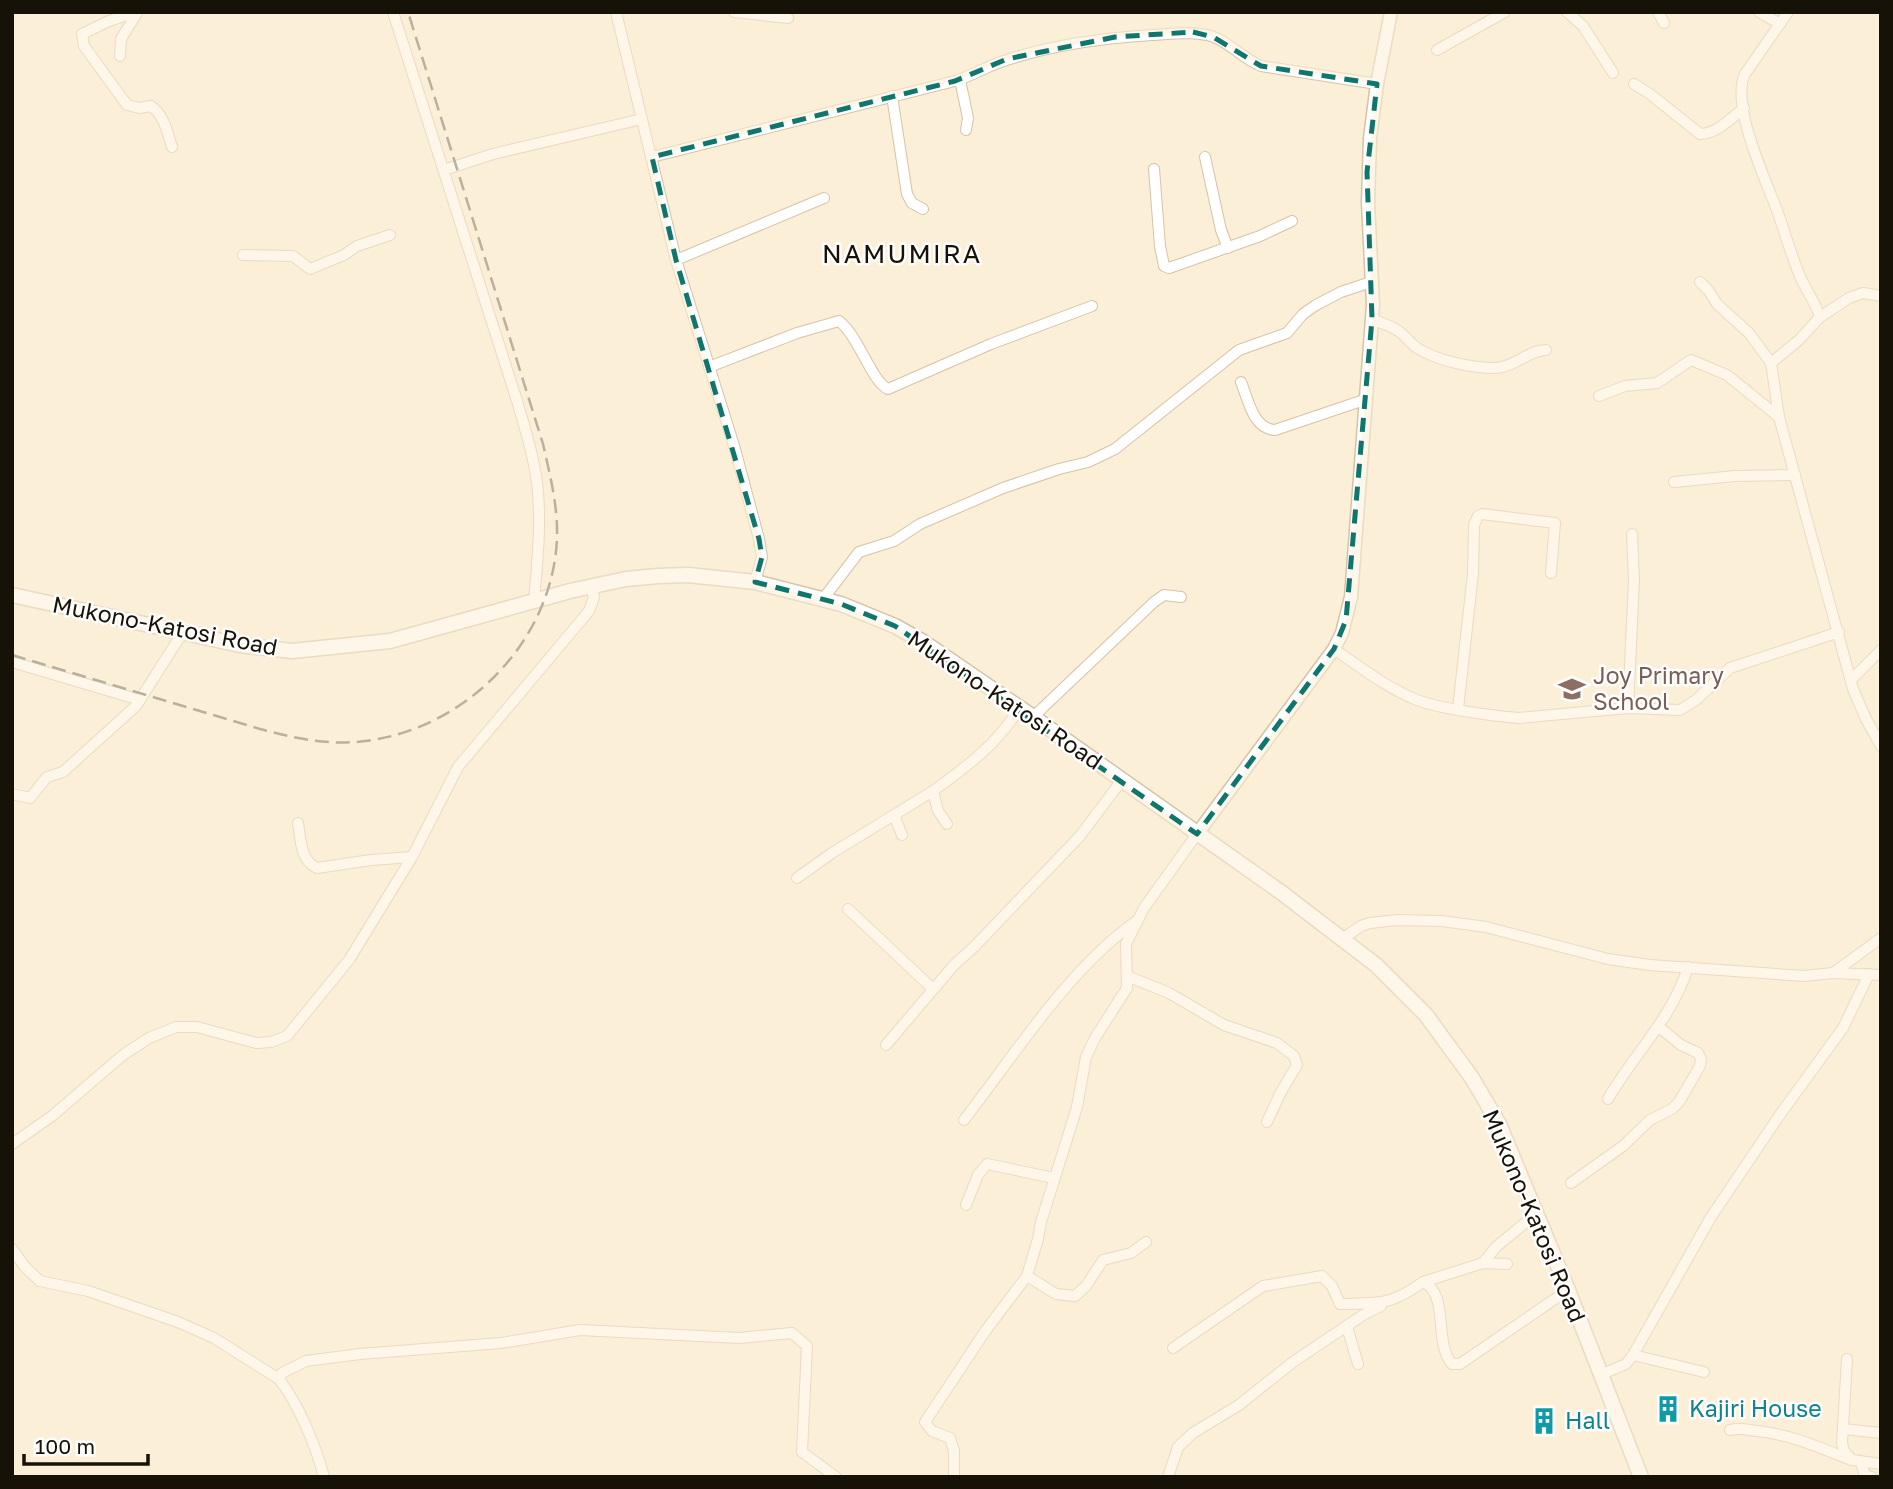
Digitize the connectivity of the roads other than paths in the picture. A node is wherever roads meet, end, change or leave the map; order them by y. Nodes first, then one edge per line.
1 (137, 12) edge
2 (393, 12) edge
3 (616, 12) edge
4 (734, 12) edge
5 (1391, 12) edge
6 (1505, 12) edge
7 (1567, 12) edge
8 (1658, 12) edge
9 (1759, 12) edge
10 (1788, 12) edge
11 (788, 18) dead end
12 (1664, 23) dead end
13 (1780, 24) junction
14 (1437, 50) dead end
15 (120, 55) dead end
16 (1613, 73) dead end
17 (960, 80) junction
18 (1377, 84) junction
19 (1634, 84) dead end
20 (892, 96) junction
21 (1744, 108) junction
22 (642, 119) junction
23 (966, 130) dead end
24 (172, 147) dead end
25 (1205, 156) dead end
26 (652, 158) junction
27 (1154, 169) dead end
28 (443, 170) junction
29 (824, 198) dead end
30 (923, 209) dead end
31 (1292, 221) dead end
32 (390, 235) dead end
33 (1228, 248) junction
34 (243, 255) dead end
35 (676, 260) junction
36 (1371, 282) junction
37 (1700, 282) dead end
38 (1881, 296) edge
39 (1093, 306) dead end
40 (1820, 317) junction
41 (1372, 319) junction
42 (1546, 350) dead end
43 (1771, 363) junction
44 (709, 367) junction
45 (1241, 382) dead end
46 (1599, 396) dead end
47 (1367, 400) junction
48 (1779, 416) junction
49 (1795, 475) junction
50 (1674, 482) dead end
51 (1632, 534) dead end
52 (1551, 573) dead end
53 (755, 582) junction
54 (591, 587) junction
55 (12, 595) edge
56 (1181, 597) dead end
57 (824, 599) junction
58 (534, 601) junction
59 (183, 632) junction
60 (1839, 632) junction
61 (1334, 649) junction
62 (1881, 650) edge
63 (12, 662) edge
64 (1851, 680) junction
65 (141, 700) junction
66 (1019, 708) junction
67 (1628, 708) junction
68 (1458, 709) junction
69 (1033, 717) junction
70 (1881, 746) edge
71 (1122, 780) junction
72 (933, 792) junction
73 (12, 794) edge
74 (894, 815) junction
75 (298, 823) dead end
76 (947, 824) dead end
77 (1197, 834) junction
78 (902, 835) dead end
79 (412, 857) junction
80 (797, 878) dead end
81 (849, 909) dead end
82 (1138, 919) junction
83 (1881, 938) edge
84 (1342, 939) junction
85 (1688, 967) junction
86 (1833, 973) junction
87 (1869, 974) junction
88 (1881, 975) edge
89 (1127, 976) junction
90 (933, 989) junction
91 (1658, 1027) junction
92 (886, 1045) dead end
93 (1608, 1099) dead end
94 (964, 1120) dead end
95 (1267, 1122) dead end
96 (12, 1144) edge
97 (1054, 1178) junction
98 (1571, 1183) dead end
99 (966, 1205) dead end
100 (1536, 1214) junction
101 (1146, 1242) dead end
102 (12, 1249) edge
103 (1483, 1263) junction
104 (1507, 1264) dead end
105 (1027, 1276) junction
106 (1423, 1282) junction
107 (1567, 1290) junction
108 (1385, 1304) junction
109 (1347, 1327) junction
110 (1172, 1348) dead end
111 (1633, 1355) junction
112 (1847, 1359) dead end
113 (1358, 1364) dead end
114 (1704, 1372) dead end
115 (1600, 1375) junction
116 (279, 1378) junction
117 (1843, 1429) junction
118 (1730, 1430) dead end
119 (1881, 1433) edge
120 (1856, 1462) junction
121 (1881, 1464) edge
122 (1639, 1476) edge
123 (324, 1477) edge
124 (836, 1477) edge
125 (954, 1477) edge
126 (1168, 1477) edge
127 (1872, 1477) edge

1 - 15 street
1 - 24 street
2 - 28 street
3 - 22 street
4 - 11 street
5 - 18 street
6 - 14 street
7 - 16 street
8 - 12 street
9 - 13 street
10 - 13 street
13 - 21 street
17 - 18 street
17 - 20 street
17 - 23 street
18 - 36 street
19 - 21 street
20 - 26 street
20 - 30 street
21 - 40 street
22 - 26 street
22 - 28 street
25 - 33 street
26 - 35 street
27 - 33 street
28 - 58 street
29 - 35 street
31 - 33 street
32 - 34 street
35 - 44 street
36 - 41 street
36 - 57 street
37 - 43 street
38 - 40 street
39 - 44 street
40 - 43 street
41 - 42 street
41 - 47 street
43 - 48 street
44 - 53 street
45 - 47 street
46 - 48 street
47 - 61 street
48 - 49 street
49 - 50 street
49 - 60 street
51 - 67 street
52 - 68 street
53 - 54 main road, Mukono-Katosi Road
53 - 57 main road, Mukono-Katosi Road
54 - 58 main road, Mukono-Katosi Road
54 - 79 street
55 - 59 main road, Mukono-Katosi Road
56 - 69 street
57 - 66 main road, Mukono-Katosi Road
58 - 59 main road, Mukono-Katosi Road
59 - 65 street
60 - 64 street
60 - 67 street
61 - 68 street
61 - 77 street
62 - 64 street
63 - 65 street
64 - 70 street
65 - 73 street
66 - 69 main road, Mukono-Katosi Road
66 - 72 street
67 - 68 street
69 - 71 main road, Mukono-Katosi Road
71 - 77 main road, Mukono-Katosi Road
71 - 90 street
72 - 74 street
72 - 76 street
74 - 78 street
74 - 80 street
75 - 79 street
77 - 82 street
77 - 84 main road, Mukono-Katosi Road
79 - 96 street
81 - 90 street
82 - 89 street
82 - 94 street
83 - 86 street
84 - 85 street
84 - 100 main road, Mukono-Katosi Road
85 - 86 street
85 - 91 street
86 - 87 street
87 - 88 street
87 - 111 street
89 - 95 street
89 - 97 street
90 - 92 street
91 - 93 street
91 - 98 street
97 - 99 street
97 - 105 street
100 - 103 street
100 - 107 main road, Mukono-Katosi Road
101 - 105 street
102 - 116 street
103 - 104 street
103 - 106 street
105 - 125 street
106 - 107 street
106 - 108 street
107 - 115 main road, Mukono-Katosi Road
108 - 109 street
108 - 110 street
109 - 113 street
109 - 126 street
111 - 114 street
111 - 115 street
112 - 117 street
115 - 122 main road, Mukono-Katosi Road
116 - 123 street
116 - 124 street
117 - 119 street
117 - 120 street
118 - 120 street
120 - 121 street
120 - 127 street

